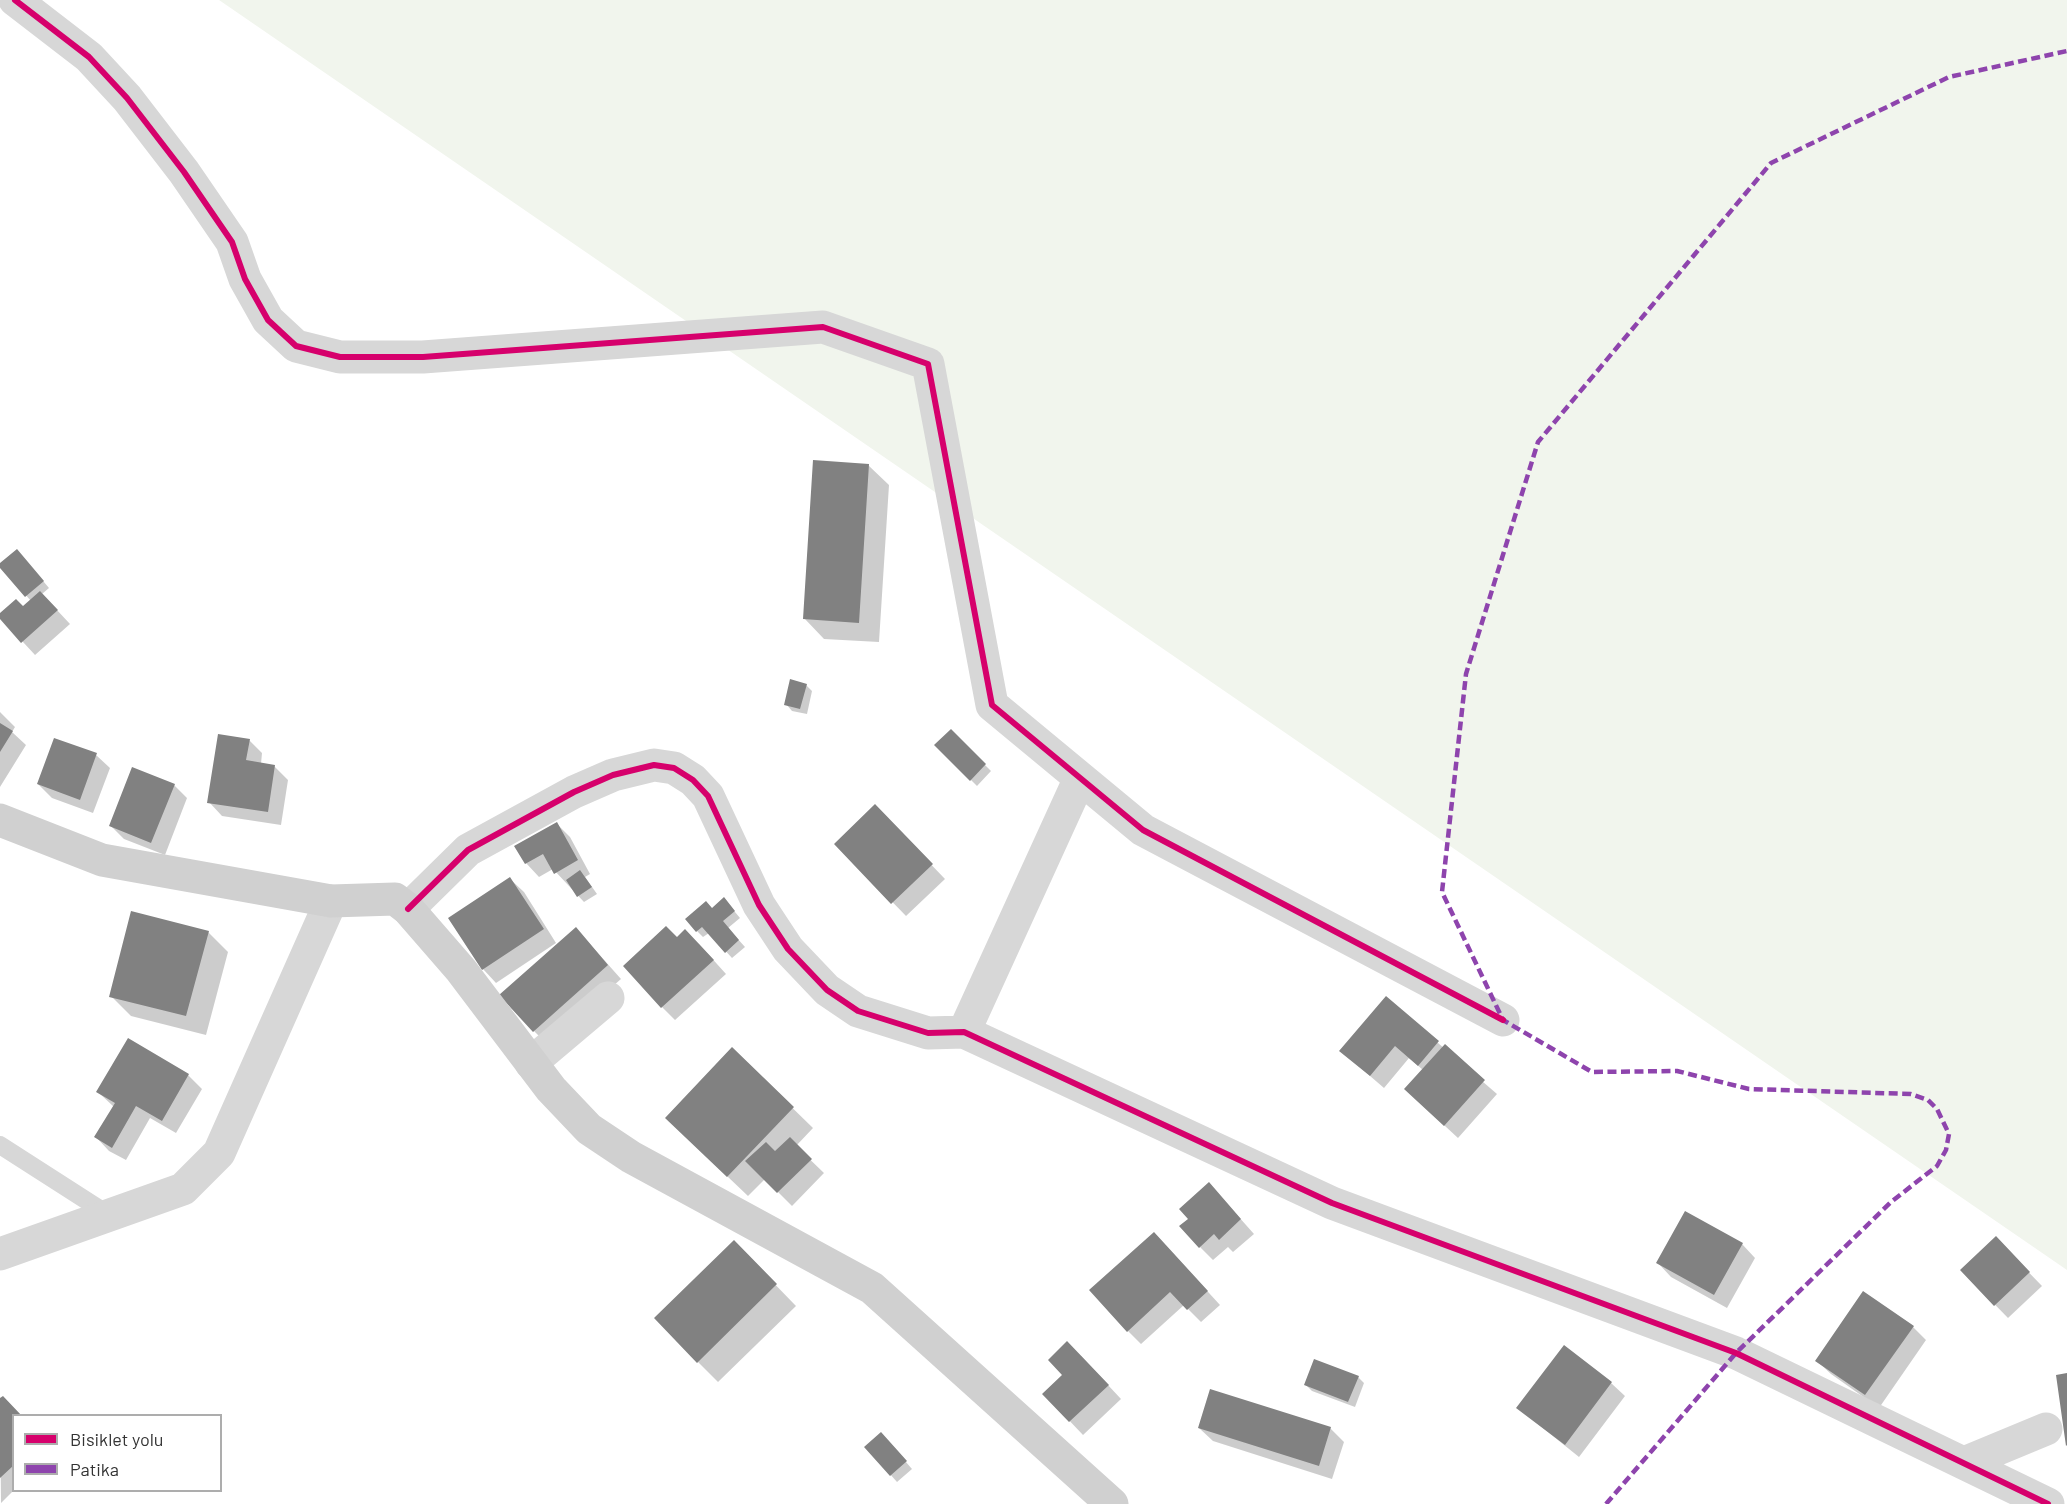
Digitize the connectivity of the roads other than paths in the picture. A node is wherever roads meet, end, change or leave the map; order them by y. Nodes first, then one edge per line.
1 (15, 0) edge
2 (1080, 778) junction
3 (0, 820) edge
4 (331, 901) junction
5 (408, 909) junction
6 (608, 998) dead end
7 (1503, 1020) dead end
8 (964, 1032) junction
9 (531, 1063) junction
10 (0, 1144) edge
11 (109, 1215) junction
12 (0, 1254) edge
13 (2046, 1429) dead end
14 (1964, 1463) junction
15 (1112, 1504) edge
16 (2048, 1504) edge

1 - 2 street
2 - 7 street
2 - 8 street
3 - 4 street
4 - 5 street
4 - 11 street
5 - 8 street
5 - 9 street
6 - 9 street
8 - 14 street
9 - 15 street
10 - 11 lane
11 - 12 street
13 - 14 street
14 - 16 street

